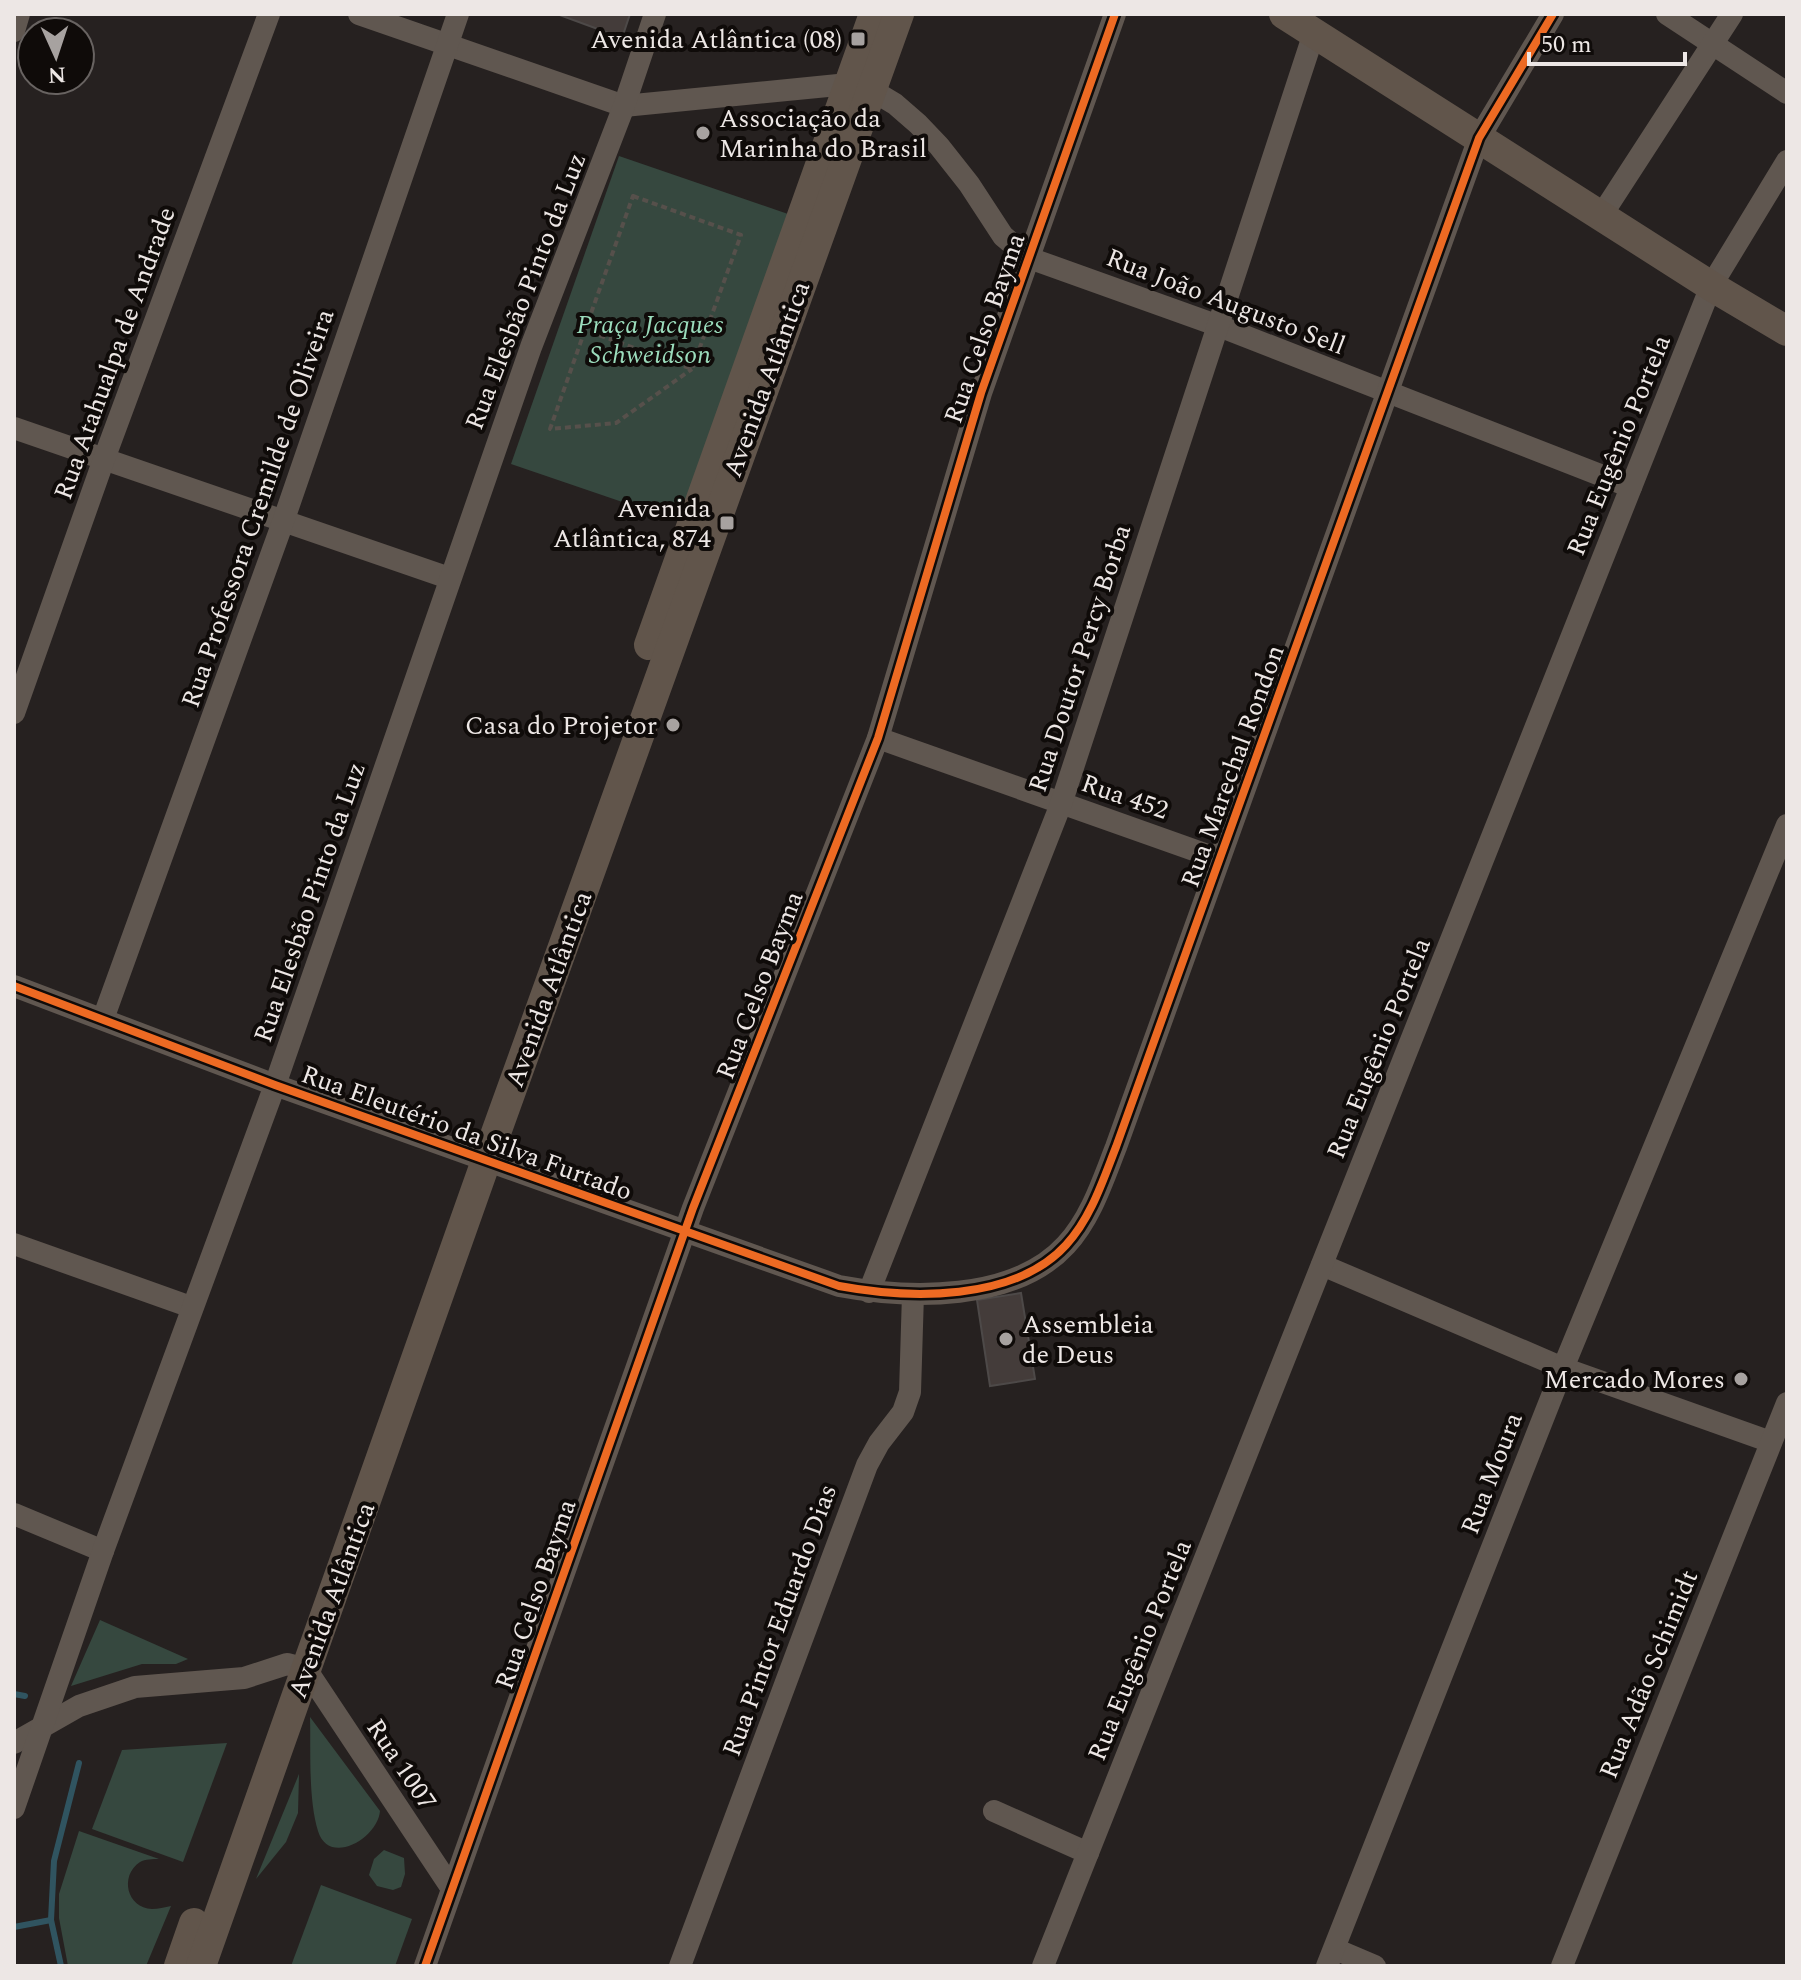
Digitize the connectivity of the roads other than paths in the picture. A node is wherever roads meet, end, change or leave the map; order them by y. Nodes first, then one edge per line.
1 (19, 14) edge
2 (269, 14) edge
3 (359, 14) edge
4 (458, 14) edge
5 (655, 14) edge
6 (874, 14) edge
7 (899, 14) edge
8 (1115, 14) edge
9 (1284, 14) edge
10 (1553, 14) edge
11 (1667, 14) edge
12 (1732, 14) edge
13 (14, 31) edge
14 (1314, 33) junction
15 (1712, 44) junction
16 (447, 45) junction
17 (860, 86) junction
18 (1787, 93) edge
19 (624, 106) junction
20 (1479, 138) junction
21 (1787, 161) edge
22 (1601, 216) junction
23 (1029, 258) junction
24 (1711, 286) junction
25 (1219, 326) junction
26 (1787, 331) edge
27 (1388, 393) junction
28 (14, 428) edge
29 (104, 459) junction
30 (1631, 487) junction
31 (283, 522) junction
32 (449, 578) junction
33 (14, 713) edge
34 (878, 738) junction
35 (1061, 804) junction
36 (1787, 825) edge
37 (1219, 859) junction
38 (14, 986) edge
39 (103, 1019) junction
40 (275, 1085) junction
41 (477, 1157) junction
42 (685, 1231) junction
43 (14, 1244) edge
44 (1322, 1265) junction
45 (869, 1292) junction
46 (913, 1294) junction
47 (191, 1307) junction
48 (1563, 1368) junction
49 (1787, 1403) edge
50 (1771, 1442) junction
51 (14, 1514) edge
52 (103, 1551) junction
53 (297, 1667) junction
54 (42, 1726) junction
55 (14, 1743) edge
56 (14, 1808) edge
57 (994, 1811) dead end
58 (1088, 1853) junction
59 (452, 1889) junction
60 (1331, 1957) edge
61 (431, 1964) edge
62 (179, 1966) edge
63 (201, 1966) edge
64 (680, 1966) edge
65 (1043, 1966) edge
66 (1375, 1966) edge
67 (1562, 1966) edge

1 - 13 street
2 - 29 street, Rua Atahualpa de Andrade
3 - 16 street
4 - 16 street, Rua Professora Cremilde de Oliveira
5 - 19 street, Rua Elesbão Pinto da Luz
6 - 17 main road, Avenida Atlântica
7 - 17 main road, Avenida Atlântica
8 - 23 street, Rua Celso Bayma
9 - 14 main road
10 - 20 street, Rua Marechal Rondon
11 - 15 street
12 - 15 street
14 - 20 main road
14 - 25 street, Rua Doutor Percy Borba
15 - 18 street
15 - 22 street
16 - 19 street
16 - 31 street, Rua Professora Cremilde de Oliveira
17 - 19 street
17 - 23 street, Rua João Augusto Sell
17 - 41 main road, Avenida Atlântica
19 - 32 street, Rua Elesbão Pinto da Luz
20 - 22 main road
20 - 27 street, Rua Marechal Rondon
21 - 24 street, Rua Eugênio Portela
22 - 24 main road
23 - 25 street, Rua João Augusto Sell
23 - 34 street, Rua Celso Bayma
24 - 26 main road
24 - 30 street, Rua Eugênio Portela
25 - 27 street, Rua João Augusto Sell
25 - 35 street, Rua Doutor Percy Borba
27 - 30 street, Rua João Augusto Sell
27 - 37 street, Rua Marechal Rondon
28 - 29 street
29 - 31 street
29 - 33 street, Rua Atahualpa de Andrade
30 - 44 street, Rua Eugênio Portela
31 - 32 street
31 - 39 street, Rua Professora Cremilde de Oliveira
32 - 40 street, Rua Elesbão Pinto da Luz
34 - 35 street, Rua 452
34 - 42 street, Rua Celso Bayma
35 - 37 street, Rua 452
35 - 45 street, Rua Doutor Percy Borba
36 - 48 street, Rua Moura
37 - 46 street, Rua Marechal Rondon
38 - 39 street, Rua Eleutério da Silva Furtado
39 - 40 street, Rua Eleutério da Silva Furtado
40 - 41 street, Rua Eleutério da Silva Furtado
40 - 47 street, Rua Elesbão Pinto da Luz
41 - 42 street, Rua Eleutério da Silva Furtado
41 - 53 main road, Avenida Atlântica
42 - 45 street, Rua Eleutério da Silva Furtado
42 - 59 street, Rua Celso Bayma
43 - 47 street
44 - 48 street
44 - 58 street, Rua Eugênio Portela
45 - 46 street, Rua Eleutério da Silva Furtado
46 - 64 street, Rua Pintor Eduardo Dias
47 - 52 street, Rua Elesbão Pinto da Luz
48 - 50 street
48 - 60 street, Rua Moura
49 - 50 street, Rua Adão Schimidt
50 - 67 street, Rua Adão Schimidt
51 - 52 street
52 - 54 street, Rua Elesbão Pinto da Luz
53 - 54 street
53 - 59 street, Rua 1007
53 - 62 main road, Avenida Atlântica
53 - 63 main road, Avenida Atlântica
54 - 55 street
54 - 56 street, Rua Elesbão Pinto da Luz
57 - 58 street
58 - 65 street, Rua Eugênio Portela
59 - 61 street, Rua Celso Bayma
60 - 66 street

